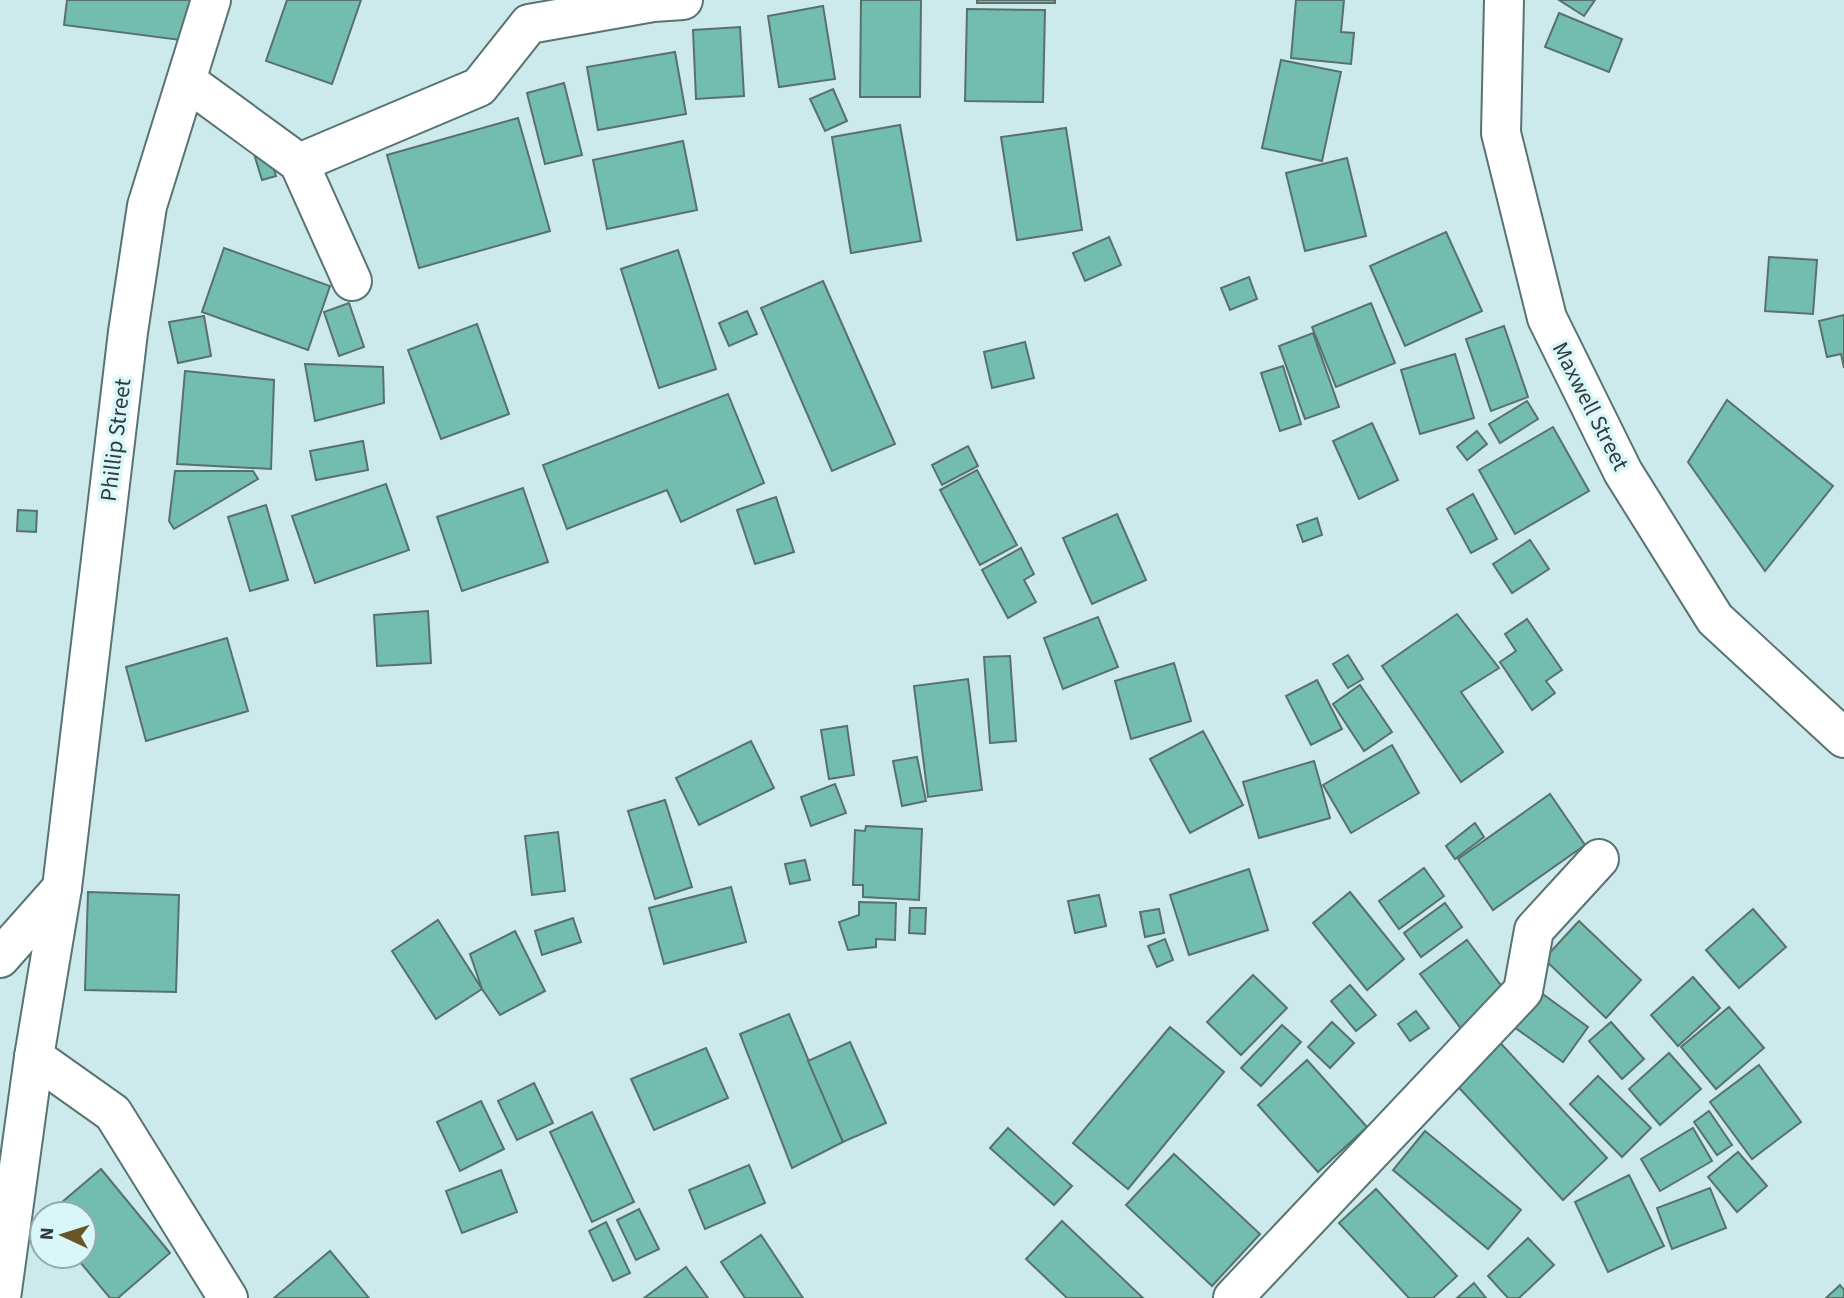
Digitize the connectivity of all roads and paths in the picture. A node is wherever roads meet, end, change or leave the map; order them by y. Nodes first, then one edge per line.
1 (211, 0) edge
2 (683, 0) edge
3 (1504, 0) edge
4 (188, 82) junction
5 (299, 163) junction
6 (352, 281) dead end
7 (1844, 738) edge
8 (1599, 859) dead end
9 (62, 888) junction
10 (0, 958) edge
11 (34, 1057) junction
12 (1, 1298) edge
13 (228, 1298) edge
14 (1233, 1298) edge

1 - 4 street, Phillip Street
2 - 5 street
3 - 7 street, Maxwell Street
4 - 5 street
4 - 9 street, Phillip Street
5 - 6 street
8 - 14 street
9 - 10 street
9 - 11 street, Phillip Street
11 - 12 street, Phillip Street
11 - 13 street

